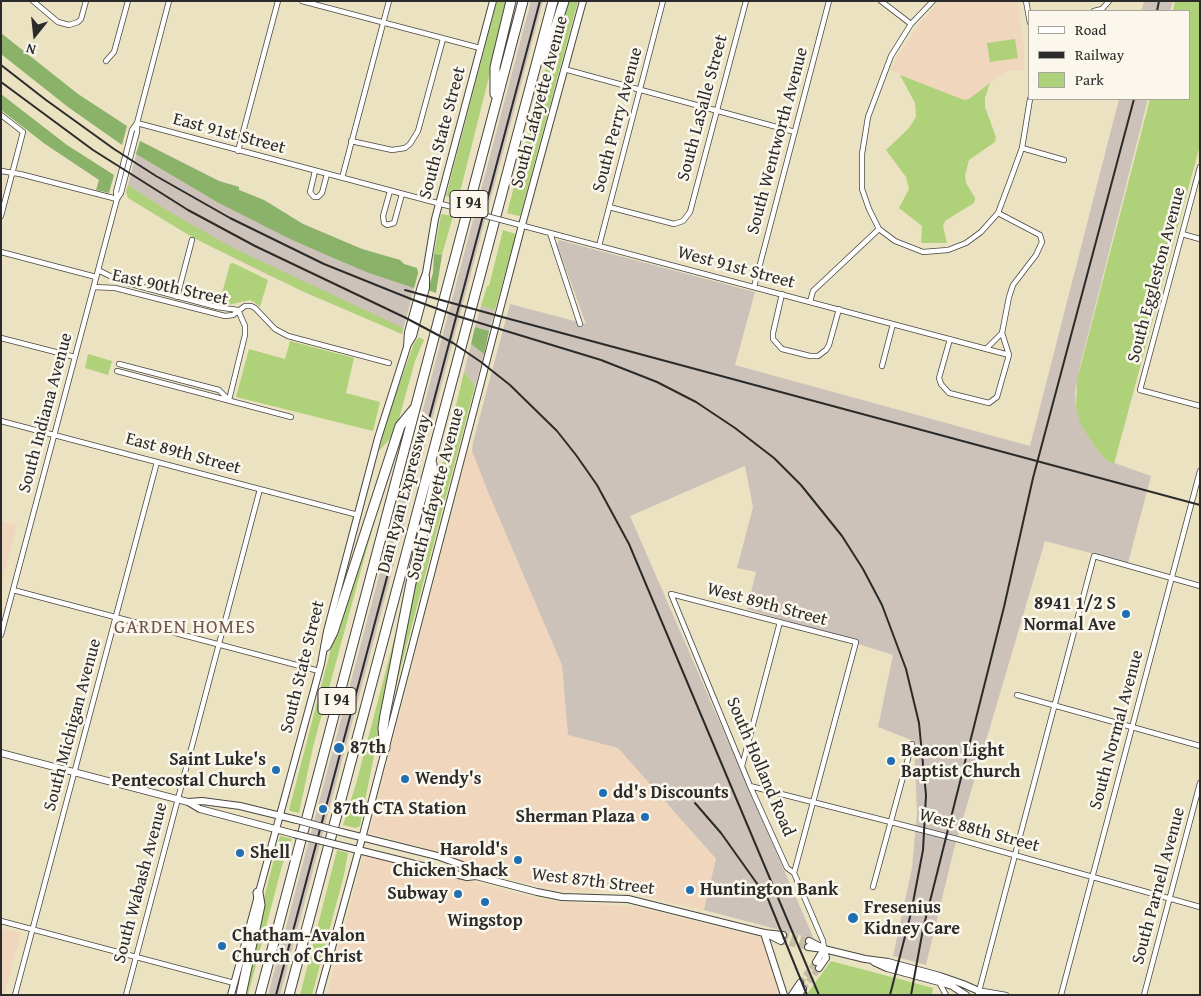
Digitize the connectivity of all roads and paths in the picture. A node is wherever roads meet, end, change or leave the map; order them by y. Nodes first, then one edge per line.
1 (33, 1) edge
2 (86, 1) edge
3 (128, 1) edge
4 (169, 1) edge
5 (278, 1) edge
6 (302, 1) edge
7 (389, 1) edge
8 (493, 1) edge
9 (511, 1) edge
10 (523, 1) edge
11 (553, 1) edge
12 (564, 1) edge
13 (583, 1) edge
14 (663, 1) edge
15 (746, 1) edge
16 (829, 1) edge
17 (881, 1) edge
18 (933, 1) edge
19 (1109, 1) edge
20 (1098, 10) edge
21 (383, 23) junction
22 (911, 24) junction
23 (443, 38) junction
24 (480, 48) junction
25 (106, 61) dead end
26 (536, 68) junction
27 (564, 69) junction
28 (640, 90) junction
29 (1030, 100) edge
30 (496, 104) junction
31 (717, 110) junction
32 (1, 115) edge
33 (136, 124) junction
34 (795, 132) junction
35 (351, 141) junction
36 (1022, 148) junction
37 (238, 150) junction
38 (1064, 160) dead end
39 (1200, 167) edge
40 (1, 171) edge
41 (315, 171) junction
42 (13, 173) junction
43 (327, 174) junction
44 (342, 178) junction
45 (390, 191) junction
46 (402, 194) junction
47 (117, 198) junction
48 (439, 204) junction
49 (609, 207) junction
50 (456, 208) joint
51 (998, 213) junction
52 (1, 216) edge
53 (522, 225) junction
54 (879, 229) junction
55 (550, 233) junction
56 (1182, 234) junction
57 (1200, 239) edge
58 (192, 240) dead end
59 (599, 246) junction
60 (1, 252) edge
61 (98, 270) junction
62 (96, 277) junction
63 (94, 286) junction
64 (754, 287) junction
65 (782, 294) junction
66 (177, 296) junction
67 (810, 302) junction
68 (176, 304) junction
69 (238, 310) junction
70 (839, 310) junction
71 (580, 324) dead end
72 (893, 324) junction
73 (1002, 333) junction
74 (1, 338) edge
75 (950, 339) junction
76 (986, 349) junction
77 (1009, 355) junction
78 (75, 357) junction
79 (388, 363) dead end
80 (119, 364) dead end
81 (882, 366) dead end
82 (117, 372) dead end
83 (229, 400) junction
84 (1200, 406) edge
85 (416, 407) junction
86 (291, 417) dead end
87 (1, 421) edge
88 (54, 435) junction
89 (431, 458) junction
90 (157, 462) junction
91 (1200, 472) edge
92 (260, 489) junction
93 (358, 514) junction
94 (1172, 578) junction
95 (1200, 586) edge
96 (13, 590) junction
97 (671, 594) joint
98 (115, 617) junction
99 (780, 622) junction
100 (1, 635) edge
101 (219, 644) junction
102 (326, 646) junction
103 (320, 671) junction
104 (1017, 695) dead end
105 (1055, 706) junction
106 (1132, 727) junction
107 (912, 744) dead end
108 (1200, 746) edge
109 (385, 748) junction
110 (1, 753) edge
111 (742, 767) junction
112 (74, 772) junction
113 (1200, 783) edge
114 (750, 786) junction
115 (178, 800) junction
116 (188, 802) junction
117 (814, 802) junction
118 (280, 816) junction
119 (891, 822) junction
120 (276, 829) junction
121 (362, 837) junction
122 (358, 851) junction
123 (1016, 855) junction
124 (794, 873) junction
125 (476, 876) junction
126 (1092, 877) junction
127 (873, 887) dead end
128 (258, 893) junction
129 (1170, 898) junction
130 (1200, 907) edge
131 (1, 920) edge
132 (33, 929) junction
133 (764, 933) junction
134 (782, 938) tunnel mouth
135 (809, 944) tunnel mouth
136 (824, 949) junction
137 (136, 956) junction
138 (865, 959) junction
139 (818, 965) tunnel mouth
140 (939, 982) junction
141 (234, 983) junction
142 (978, 992) edge
143 (16, 995) edge
144 (126, 995) edge
145 (231, 995) edge
146 (241, 995) edge
147 (260, 995) edge
148 (288, 995) edge
149 (319, 995) edge
150 (784, 995) edge
151 (792, 995) edge
152 (798, 995) edge
153 (946, 995) edge
154 (966, 995) edge
155 (988, 995) edge
156 (1006, 995) edge
157 (1061, 995) edge
158 (1144, 995) edge

1 - 2 street
3 - 25 street
4 - 33 street, South Indiana Avenue
5 - 37 street
6 - 21 street
7 - 21 street
8 - 24 main road, South State Street
9 - 30 highway
10 - 30 highway, Dan Ryan Expressway / I 94
11 - 26 highway, Dan Ryan Expressway / I 94
12 - 26 highway
13 - 27 main road, South Lafayette Avenue
14 - 28 street, South Perry Avenue
15 - 31 street, South LaSalle Street
16 - 34 street, South Wentworth Avenue
17 - 22 street
18 - 22 street
19 - 20 street
21 - 23 street
21 - 35 street
22 - 54 street
23 - 24 street
23 - 35 street
24 - 48 main road, South State Street
26 - 89 highway, Dan Ryan Expressway / I 94
27 - 28 street
27 - 53 main road, South Lafayette Avenue
28 - 31 street
28 - 49 street, South Perry Avenue
29 - 36 street
30 - 85 highway, Dan Ryan Expressway / I 94
31 - 34 street
31 - 49 street, South LaSalle Street
32 - 42 street
33 - 37 street, East 91st Street
33 - 47 street, South Indiana Avenue
34 - 64 street, South Wentworth Avenue
35 - 44 street
36 - 38 street
36 - 51 street
37 - 41 street, East 91st Street
39 - 56 street, South Eggleston Avenue
40 - 42 street
41 - 43 street, East 91st Street
41 - 43 street
42 - 47 street
42 - 52 street
43 - 44 street, East 91st Street
44 - 45 street, East 91st Street
45 - 46 street, East 91st Street
45 - 46 street
46 - 48 street, East 91st Street
47 - 61 street, South Indiana Avenue
48 - 50 street, East 91st Street
48 - 93 main road, South State Street
49 - 59 street, South Perry Avenue
50 - 53 street, West 91st Street, bridge
51 - 54 street
51 - 73 street
53 - 55 street, West 91st Street
53 - 109 main road, South Lafayette Avenue
54 - 67 street
55 - 59 street, West 91st Street
55 - 71 street
56 - 57 street
56 - 84 street, South Eggleston Avenue
58 - 66 street
59 - 64 street, West 91st Street
60 - 62 street, East 90th Street
61 - 62 street, South Indiana Avenue
61 - 66 street, East 90th Street
62 - 63 street, South Indiana Avenue
63 - 68 street, East 90th Street
63 - 78 street, South Indiana Avenue
64 - 65 street, West 91st Street
65 - 67 street, West 91st Street
65 - 70 street
66 - 68 street
66 - 69 street, East 90th Street
67 - 70 street, West 91st Street
68 - 69 street, East 90th Street
69 - 79 street, East 90th Street
69 - 83 street
70 - 72 street, West 91st Street
72 - 75 street, West 91st Street
72 - 81 street
73 - 76 street
73 - 77 street
74 - 78 street
75 - 76 street, West 91st Street
75 - 77 street
76 - 77 street, West 91st Street
78 - 88 street, South Indiana Avenue
80 - 83 street
82 - 83 street
83 - 86 street
85 - 102 highway
85 - 147 highway, Dan Ryan Expressway / I 94
87 - 88 street, East 89th Street
88 - 90 street, East 89th Street
88 - 96 street, South Indiana Avenue
89 - 109 highway
89 - 148 highway, Dan Ryan Expressway / I 94
90 - 92 street, East 89th Street
90 - 98 street, South Michigan Avenue
91 - 94 street, South Normal Avenue
92 - 93 street, East 89th Street
92 - 101 street, South Wabash Avenue
93 - 102 main road, South State Street
94 - 95 street
94 - 105 street
94 - 106 street, South Normal Avenue
96 - 98 street
96 - 100 street, South Indiana Avenue
97 - 99 street, West 89th Street
97 - 111 street, South Holland Road
98 - 101 street
98 - 112 street, South Michigan Avenue
99 - 111 street
99 - 117 street, West 89th Street
101 - 103 street
101 - 115 street, South Wabash Avenue
102 - 103 main road, South State Street
103 - 118 main road, South State Street
104 - 105 street
105 - 106 street
105 - 123 street
106 - 108 street
106 - 126 street, South Normal Avenue
107 - 119 street
109 - 121 main road, South Lafayette Avenue
110 - 112 main road
111 - 114 street, South Holland Road
112 - 115 main road
112 - 132 street, South Michigan Avenue
113 - 129 street, South Parnell Avenue
114 - 117 street, West 88th Street
114 - 124 street, South Holland Road
115 - 116 main road
115 - 137 street, South Wabash Avenue
116 - 118 main road, West 87th Street
116 - 120 main road, West 87th Street
117 - 119 street, West 88th Street
117 - 124 street
118 - 120 main road, South State Street
118 - 121 main road, West 87th Street, bridge
119 - 123 street, West 88th Street
119 - 127 street
120 - 122 main road, West 87th Street, bridge
120 - 128 main road, South State Street
121 - 122 main road, South Lafayette Avenue
121 - 125 main road, West 87th Street
122 - 125 main road, West 87th Street
122 - 149 main road, South Lafayette Avenue
123 - 126 street, West 88th Street
123 - 142 street
124 - 136 street, South Holland Road
125 - 133 main road, West 87th Street
126 - 129 street, West 88th Street
126 - 157 street, South Normal Avenue
128 - 141 main road, South State Street
128 - 146 highway
129 - 130 street, West 88th Street
129 - 158 street, South Parnell Avenue
131 - 132 street
132 - 137 street
132 - 143 street, South Michigan Avenue
133 - 134 main road, West 87th Street
133 - 150 main road
135 - 136 main road
136 - 138 main road
136 - 139 main road
137 - 141 street
137 - 144 street, South Wabash Avenue
138 - 140 main road
138 - 142 main road
140 - 153 street
140 - 154 main road
141 - 145 main road, South State Street
142 - 155 main road
142 - 156 street
151 - 152 main road

